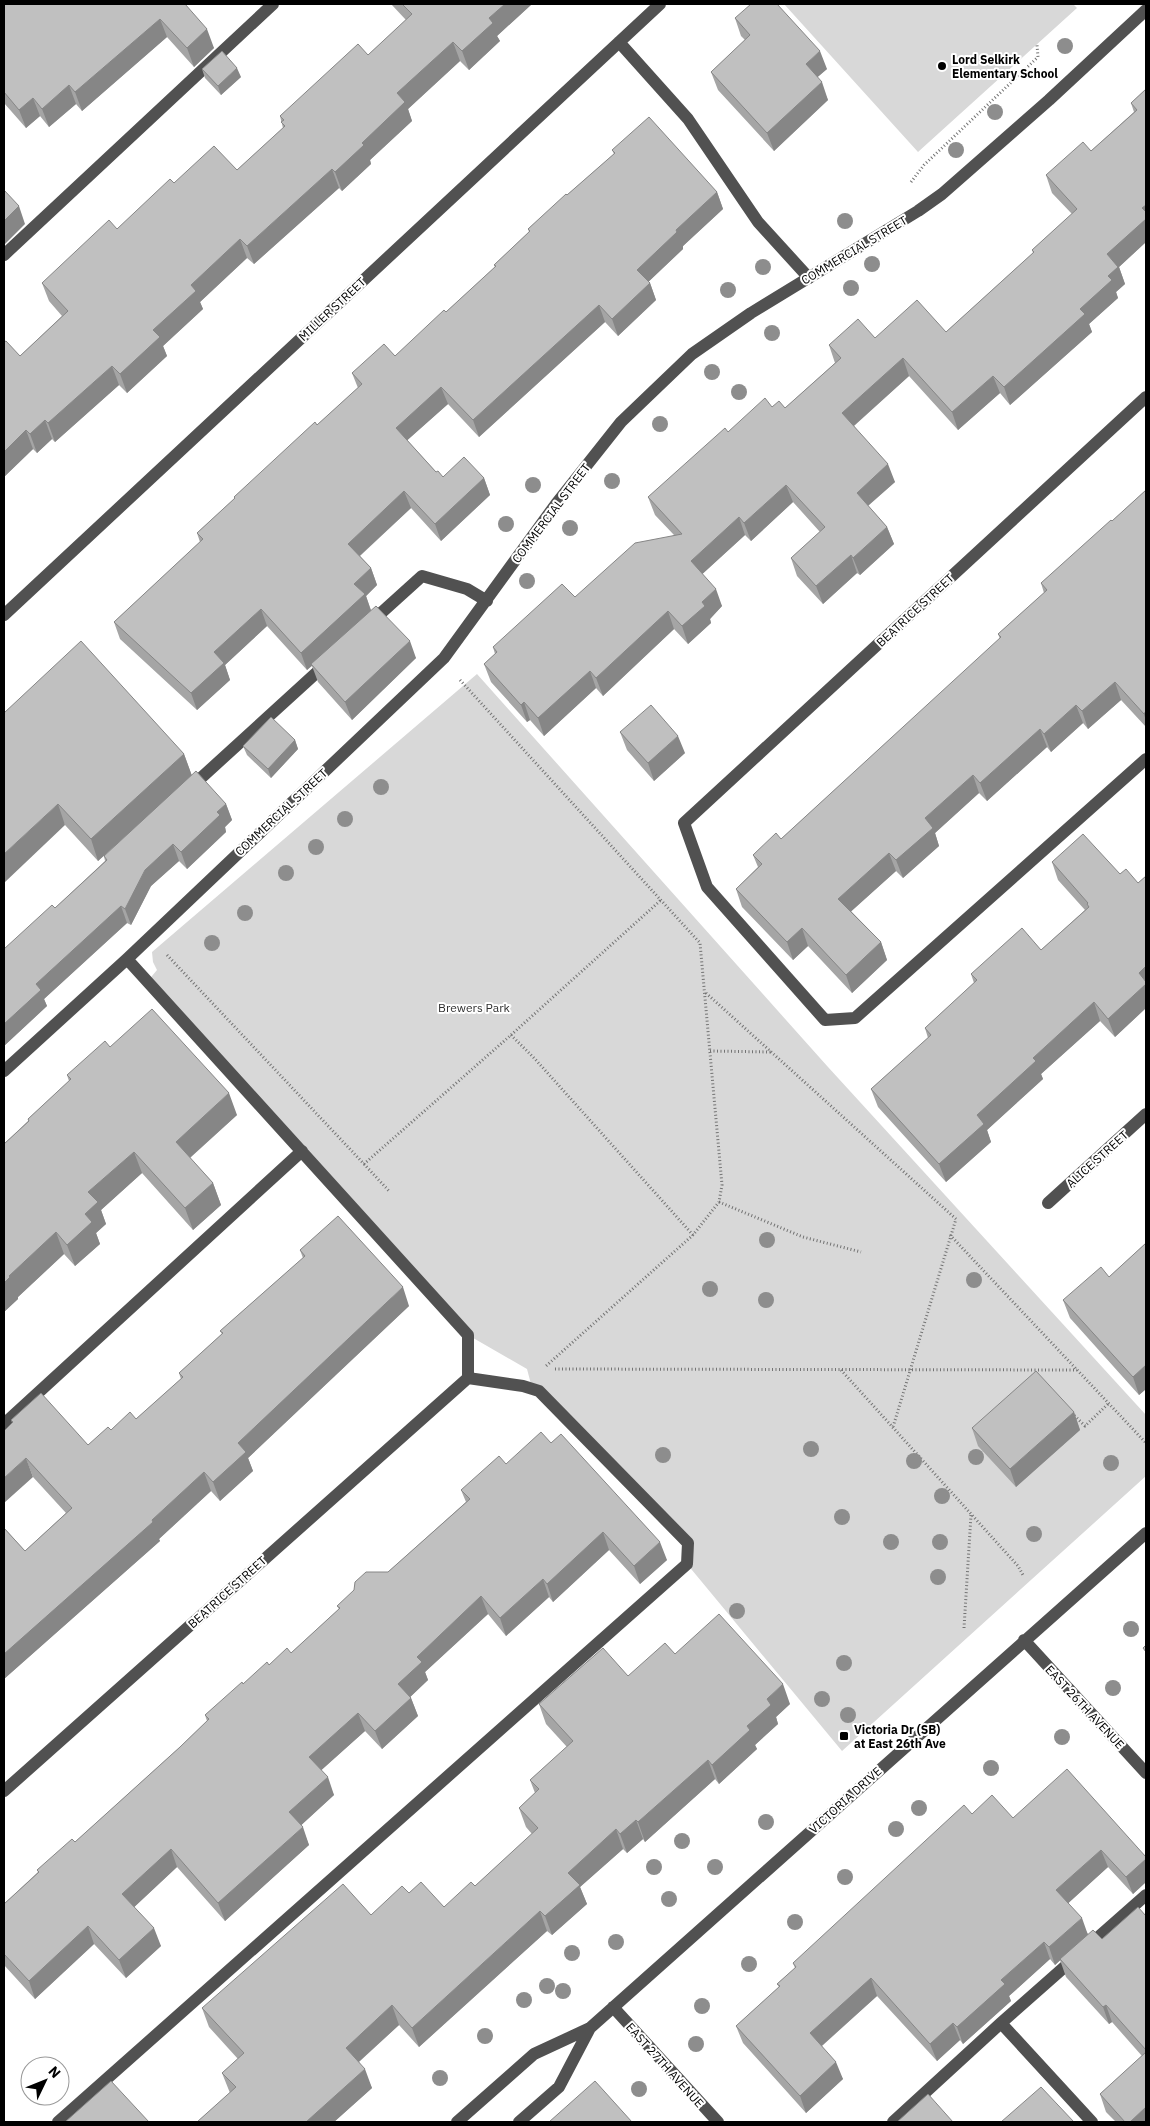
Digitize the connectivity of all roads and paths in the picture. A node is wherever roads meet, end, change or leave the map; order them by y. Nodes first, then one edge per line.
1 (273, 4) edge
2 (660, 4) edge
3 (1146, 10) edge
4 (618, 42) junction
5 (1037, 44) dead end
6 (907, 186) dead end
7 (4, 254) edge
8 (808, 278) junction
9 (1146, 397) edge
10 (487, 601) junction
11 (4, 615) edge
12 (364, 629) edge
13 (334, 656) edge
14 (456, 676) dead end
15 (1146, 759) edge
16 (180, 797) edge
17 (661, 900) junction
18 (164, 951) dead end
19 (126, 959) junction
20 (705, 992) junction
21 (512, 1035) junction
22 (710, 1051) junction
23 (772, 1052) junction
24 (4, 1071) edge
25 (1146, 1114) edge
26 (302, 1151) junction
27 (364, 1164) junction
28 (389, 1191) dead end
29 (719, 1202) junction
30 (1048, 1203) dead end
31 (693, 1235) junction
32 (950, 1235) junction
33 (861, 1252) dead end
34 (841, 1370) junction
35 (910, 1370) junction
36 (1032, 1370) junction
37 (1077, 1370) junction
38 (1039, 1377) edge
39 (468, 1378) junction
40 (1109, 1403) junction
41 (1072, 1412) edge
42 (4, 1424) edge
43 (893, 1428) junction
44 (1146, 1443) edge
45 (971, 1514) junction
46 (1146, 1532) edge
47 (1023, 1576) dead end
48 (964, 1628) dead end
49 (1024, 1640) junction
50 (1146, 1773) edge
51 (4, 1791) edge
52 (1146, 1895) edge
53 (613, 2007) junction
54 (1001, 2023) junction
55 (590, 2028) junction
56 (58, 2122) edge
57 (457, 2122) edge
58 (519, 2122) edge
59 (718, 2122) edge
60 (893, 2122) edge
61 (1092, 2122) edge

1 - 7 street
2 - 4 street, MILLER STREET
3 - 8 street, COMMERCIAL STREET
4 - 8 street
4 - 11 street, MILLER STREET
5 - 6 path
8 - 10 street, COMMERCIAL STREET
9 - 15 street, BEATRICE STREET
10 - 12 street
10 - 19 street, COMMERCIAL STREET
13 - 16 street
14 - 17 path
17 - 20 path
17 - 21 path
18 - 27 path
19 - 24 street, COMMERCIAL STREET
19 - 26 street
20 - 22 path
20 - 23 path
21 - 27 path
21 - 31 path
22 - 23 path
22 - 29 path
23 - 32 path
25 - 30 street, ALICE STREET
26 - 39 street
26 - 42 street
27 - 28 path
29 - 31 path
29 - 33 path
31 - 34 path
32 - 35 path
32 - 37 path
34 - 35 path
34 - 43 path
35 - 36 path
35 - 43 path
36 - 37 path
36 - 38 path
37 - 40 path
39 - 51 street, BEATRICE STREET
39 - 56 street
40 - 41 path
40 - 44 path
43 - 45 path
45 - 47 path
45 - 48 path
46 - 49 street, VICTORIA DRIVE
49 - 50 street, EAST 26TH AVENUE
49 - 53 street, VICTORIA DRIVE
52 - 54 street
53 - 55 street, VICTORIA DRIVE
53 - 59 street, EAST 27TH AVENUE
54 - 60 street
54 - 61 street
55 - 57 street, VICTORIA DRIVE
55 - 58 street, VICTORIA DRIVE

